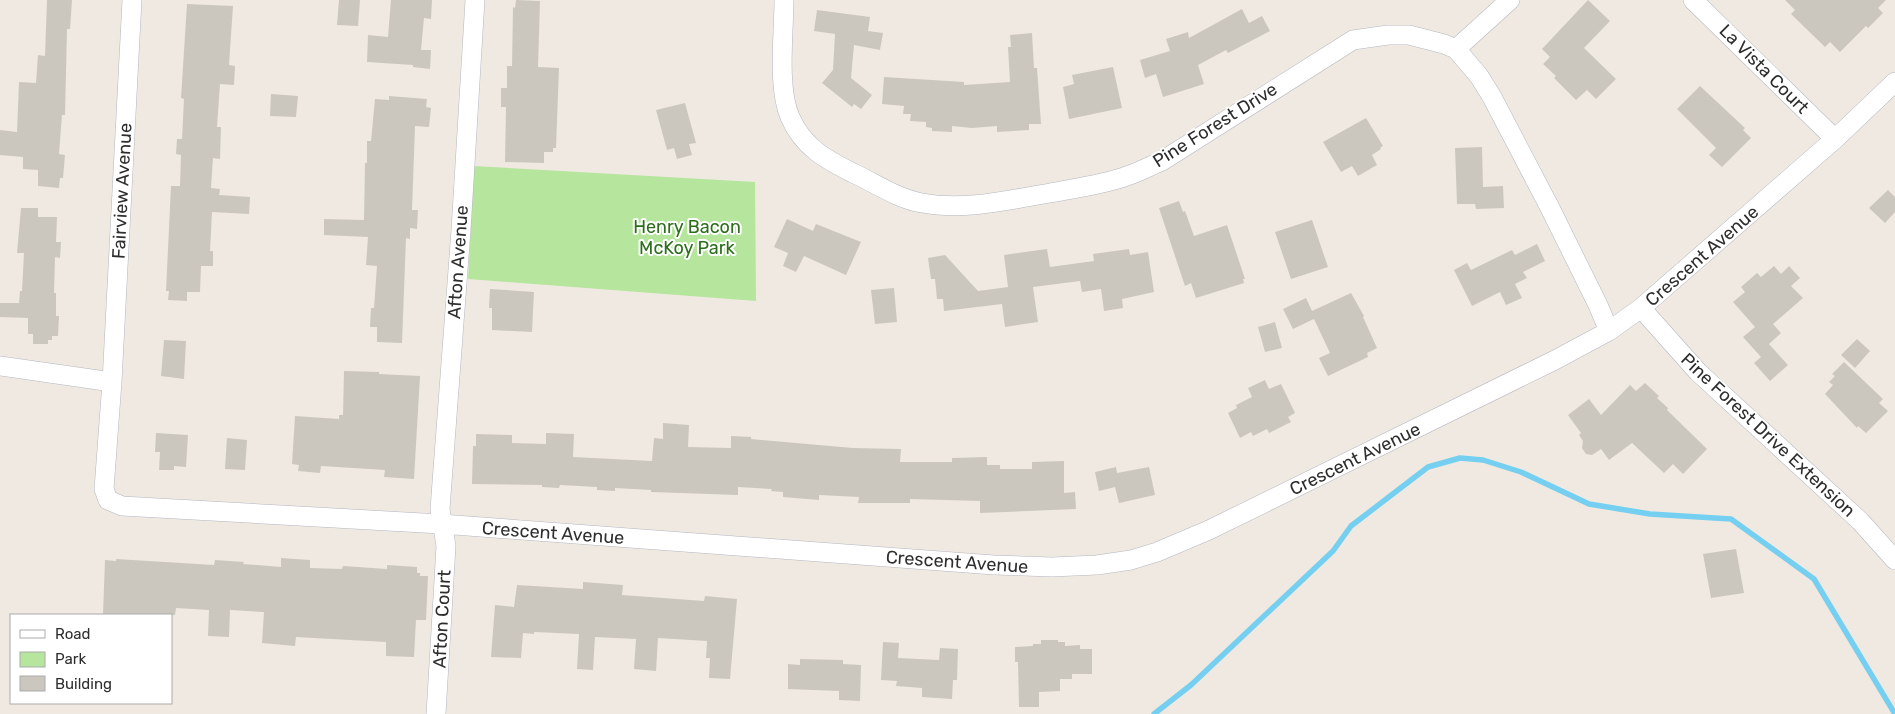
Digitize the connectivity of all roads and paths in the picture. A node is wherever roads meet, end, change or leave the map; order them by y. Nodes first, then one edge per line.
1 (132, 0) edge
2 (475, 0) edge
3 (784, 0) edge
4 (1510, 0) edge
5 (1693, 0) edge
6 (1456, 48) junction
7 (1895, 82) edge
8 (1835, 139) junction
9 (1641, 308) junction
10 (1608, 331) junction
11 (0, 366) edge
12 (112, 382) junction
13 (441, 524) junction
14 (1895, 560) edge
15 (436, 714) edge

1 - 12 street, Fairview Avenue
2 - 13 street, Afton Avenue
3 - 6 street, Pine Forest Drive
4 - 6 street
5 - 8 street, La Vista Court
6 - 10 street
7 - 8 street, Crescent Avenue
8 - 9 street, Crescent Avenue
9 - 10 street, Crescent Avenue
9 - 14 street, Pine Forest Drive Extension
10 - 13 street, Crescent Avenue
11 - 12 street
12 - 13 street, Crescent Avenue
13 - 15 street, Afton Court

